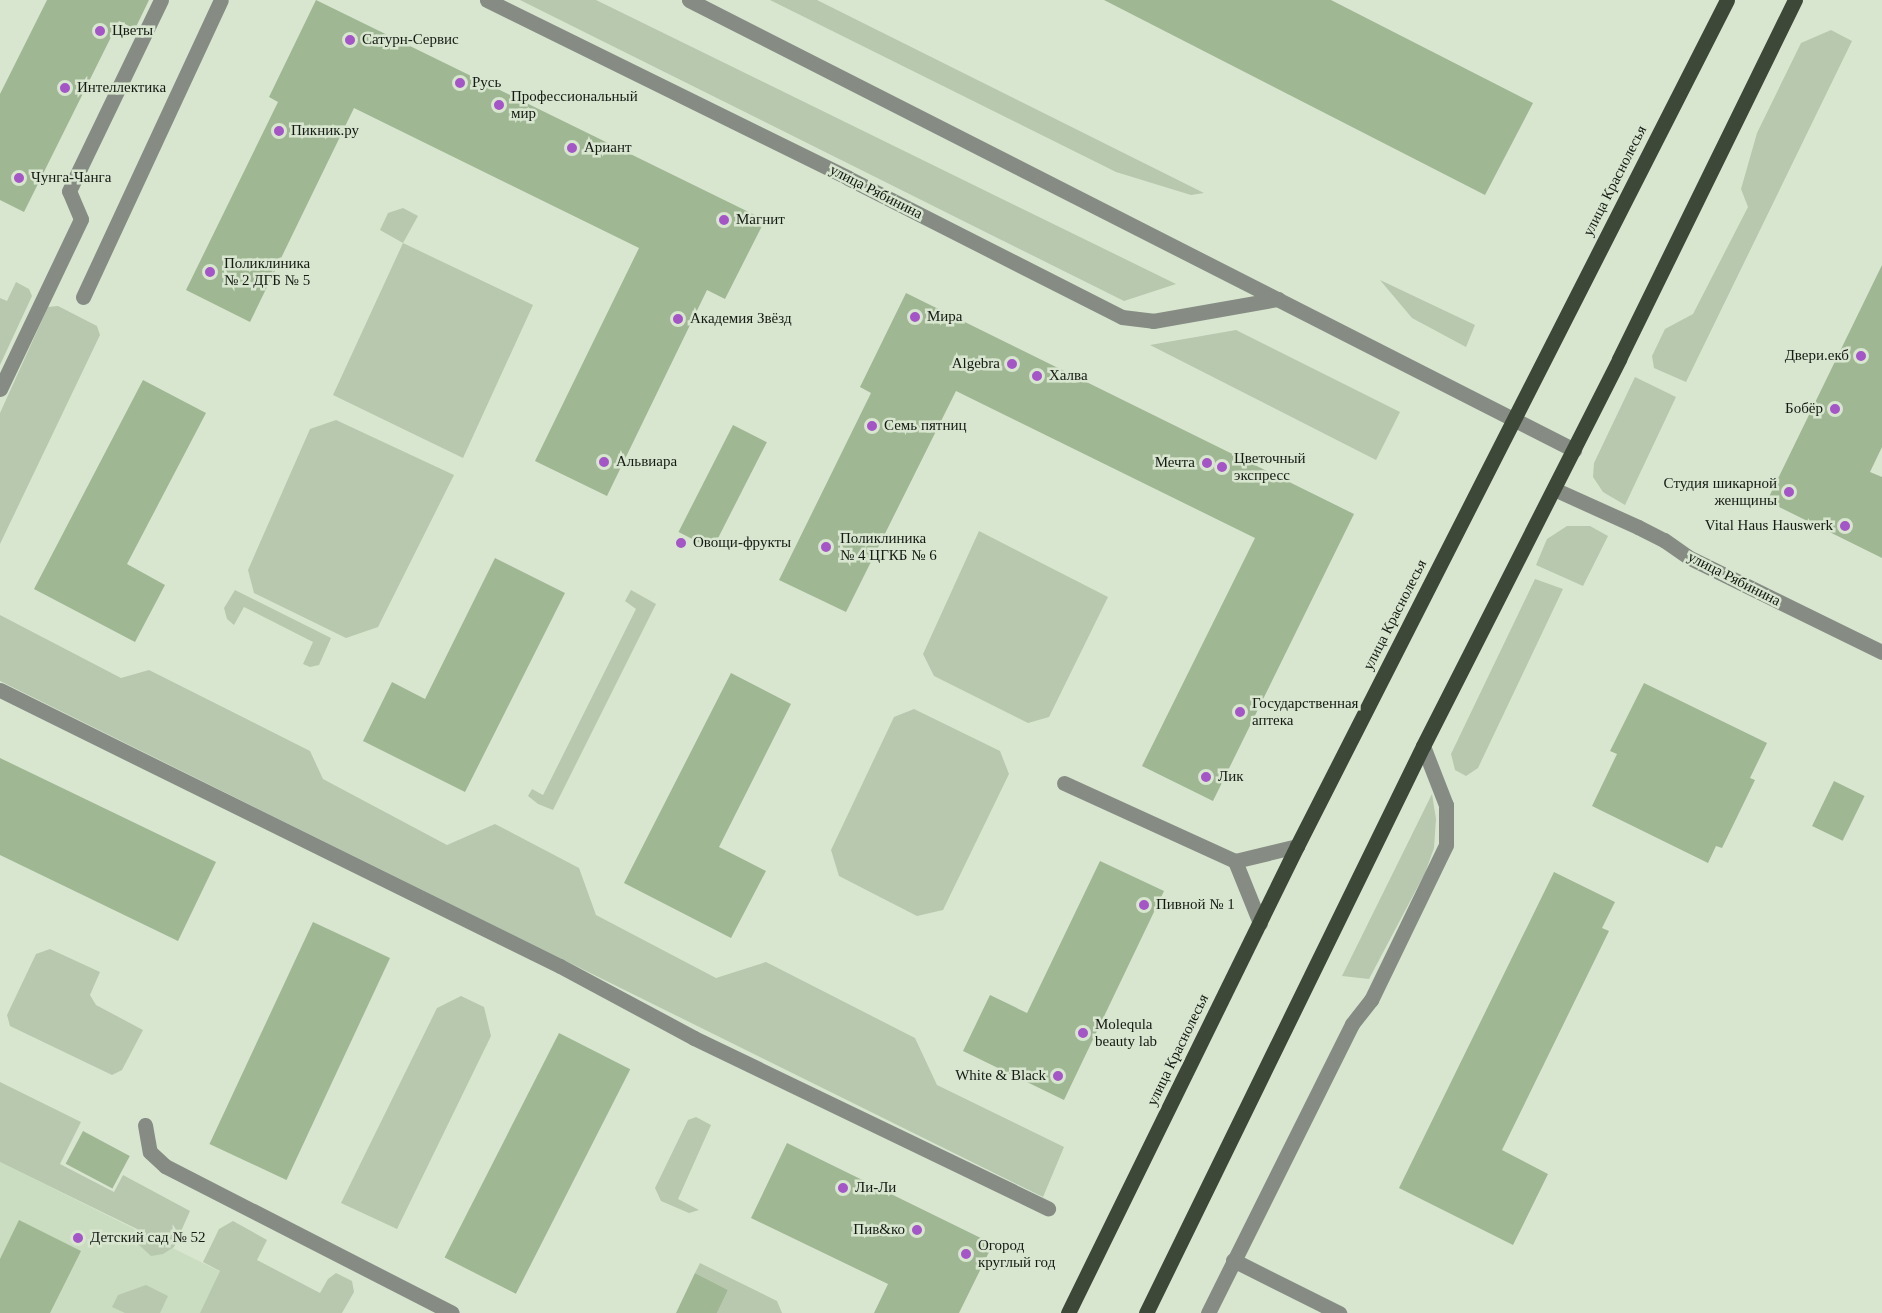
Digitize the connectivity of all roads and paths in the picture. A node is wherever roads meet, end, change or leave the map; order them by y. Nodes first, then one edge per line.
1 (161, 0) edge
2 (221, 0) edge
3 (487, 0) edge
4 (689, 0) edge
5 (1727, 0) edge
6 (1795, 0) edge
7 (83, 297) dead end
8 (1278, 299) junction
9 (0, 389) edge
10 (1514, 420) junction
11 (1574, 450) junction
12 (1554, 489) junction
13 (1882, 652) edge
14 (0, 690) edge
15 (1423, 746) junction
16 (1064, 783) dead end
17 (1298, 846) junction
18 (1235, 861) junction
19 (1260, 922) junction
20 (145, 1125) dead end
21 (1048, 1208) dead end
22 (1233, 1260) junction
23 (452, 1313) edge
24 (1068, 1313) edge
25 (1146, 1313) edge
26 (1208, 1313) edge
27 (1340, 1313) edge

1 - 9 street
2 - 7 street
3 - 8 street, улица Рябинина
4 - 8 street
5 - 10 main road, улица Краснолесья
6 - 11 main road
8 - 10 street
10 - 11 street
10 - 17 main road, улица Краснолесья
11 - 12 main road
12 - 13 street, улица Рябинина
12 - 15 main road
14 - 21 street
15 - 22 street
15 - 25 main road
16 - 18 street
17 - 18 street
17 - 19 main road, улица Краснолесья
18 - 19 street
19 - 24 main road, улица Краснолесья
20 - 23 street
22 - 26 street
22 - 27 street

